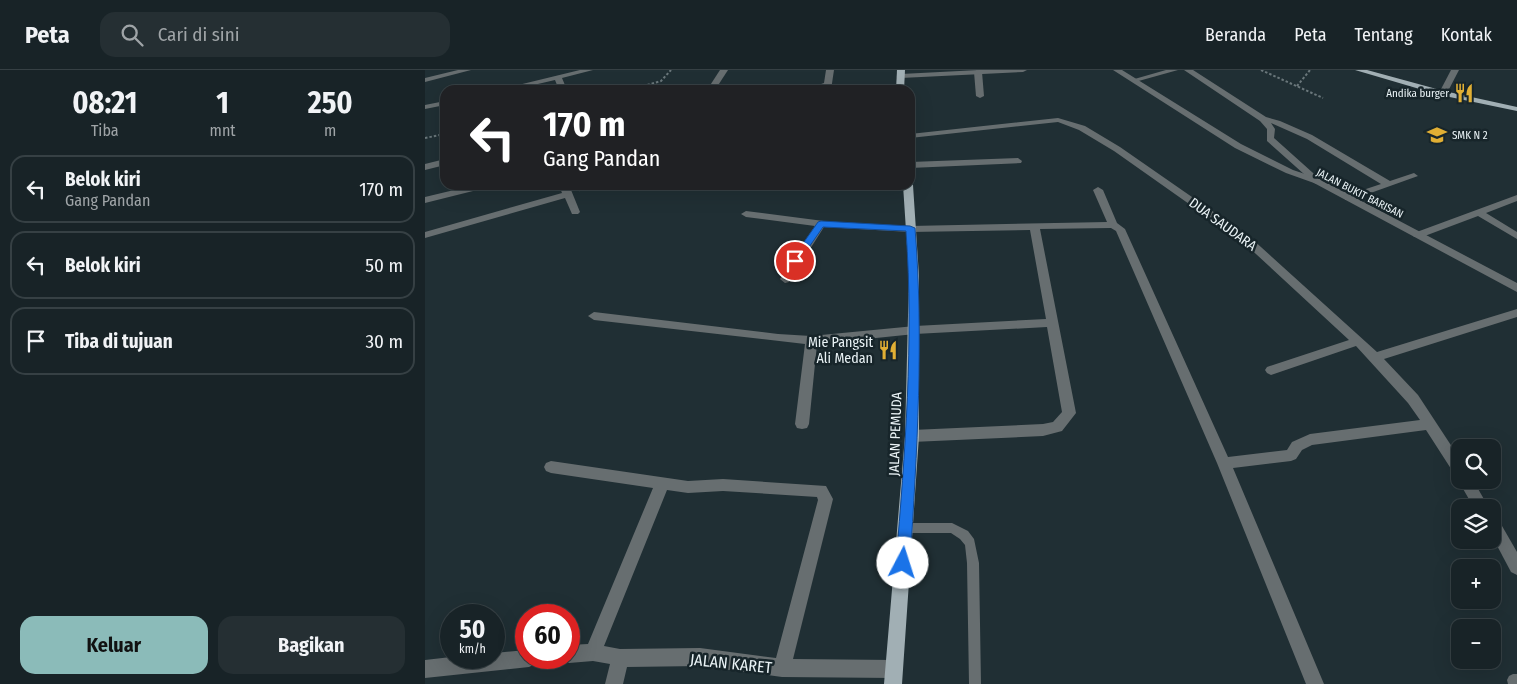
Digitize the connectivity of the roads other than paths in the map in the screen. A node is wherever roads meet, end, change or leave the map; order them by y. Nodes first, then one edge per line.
1 (467, 70) edge
2 (589, 70) edge
3 (724, 70) edge
4 (830, 70) edge
5 (1023, 70) edge
6 (1117, 70) edge
7 (1174, 70) edge
8 (1188, 70) edge
9 (1359, 70) edge
10 (1455, 70) edge
11 (978, 72) junction
12 (901, 73) edge
13 (558, 77) junction
14 (425, 80) edge
15 (1135, 80) junction
16 (524, 85) edge
17 (561, 85) edge
18 (714, 85) edge
19 (828, 85) edge
20 (1443, 93) junction
21 (980, 96) dead end
22 (440, 104) edge
23 (425, 108) edge
24 (1517, 109) edge
25 (1263, 119) junction
26 (915, 135) edge
27 (1018, 161) dead end
28 (440, 163) edge
29 (915, 165) edge
30 (425, 167) edge
31 (1413, 176) dead end
32 (1317, 182) junction
33 (1388, 184) junction
34 (466, 190) edge
35 (566, 190) edge
36 (908, 190) edge
37 (1098, 190) dead end
38 (1348, 198) junction
39 (1516, 199) edge
40 (425, 200) edge
41 (575, 212) dead end
42 (1478, 212) junction
43 (746, 214) dead end
44 (821, 224) junction
45 (1113, 225) junction
46 (910, 228) junction
47 (1035, 228) junction
48 (425, 235) edge
49 (1418, 235) junction
50 (1517, 236) edge
51 (785, 279) dead end
52 (1517, 288) edge
53 (1517, 313) edge
54 (594, 316) dead end
55 (1052, 323) junction
56 (915, 330) junction
57 (811, 340) junction
58 (1358, 341) junction
59 (1375, 357) junction
60 (1271, 370) dead end
61 (801, 424) dead end
62 (1430, 424) junction
63 (912, 436) junction
64 (1451, 458) edge
65 (1224, 463) junction
66 (551, 467) dead end
67 (663, 482) junction
68 (906, 528) junction
69 (1501, 538) edge
70 (1517, 567) edge
71 (593, 652) junction
72 (580, 653) edge
73 (620, 658) junction
74 (515, 659) edge
75 (781, 668) junction
76 (425, 669) edge
77 (894, 676) edge
78 (614, 684) edge
79 (975, 684) edge
80 (1315, 684) edge

1 - 14 street
2 - 13 street
3 - 18 street
4 - 19 street
5 - 11 street
6 - 15 street, JALAN BUKIT BARISAN
7 - 15 street
8 - 25 street
9 - 20 main road
10 - 20 street
11 - 12 street
11 - 21 street
13 - 16 street
13 - 17 street
15 - 32 street, JALAN BUKIT BARISAN
20 - 24 main road
22 - 23 street
25 - 32 street
25 - 33 street
26 - 58 street, DUA SAUDARA
27 - 29 street
28 - 30 street
31 - 33 street
32 - 38 street, JALAN BUKIT BARISAN
33 - 38 street
34 - 40 street
35 - 41 street
35 - 48 street
36 - 46 main road, JALAN PEMUDA
37 - 45 street
38 - 49 street, JALAN BUKIT BARISAN
39 - 42 street
42 - 49 street
42 - 50 street
43 - 44 street
44 - 46 street
44 - 51 street
45 - 47 street
45 - 65 street
46 - 47 street
46 - 56 main road, JALAN PEMUDA
47 - 55 street
49 - 52 street, JALAN BUKIT BARISAN
53 - 59 street
54 - 57 street
55 - 56 street
55 - 63 street
56 - 57 street
56 - 63 main road, JALAN PEMUDA
57 - 61 street
58 - 59 street, DUA SAUDARA
58 - 60 street
59 - 62 street, DUA SAUDARA
62 - 64 street, DUA SAUDARA
62 - 65 street
63 - 68 main road, JALAN PEMUDA
65 - 80 street
66 - 67 street
67 - 71 street
67 - 75 street
68 - 77 main road, JALAN PEMUDA
68 - 79 lane
69 - 70 street
71 - 72 street, JALAN KARET
71 - 73 street, JALAN KARET
73 - 75 street, JALAN KARET
73 - 78 street
74 - 76 street
75 - 77 street, JALAN KARET

